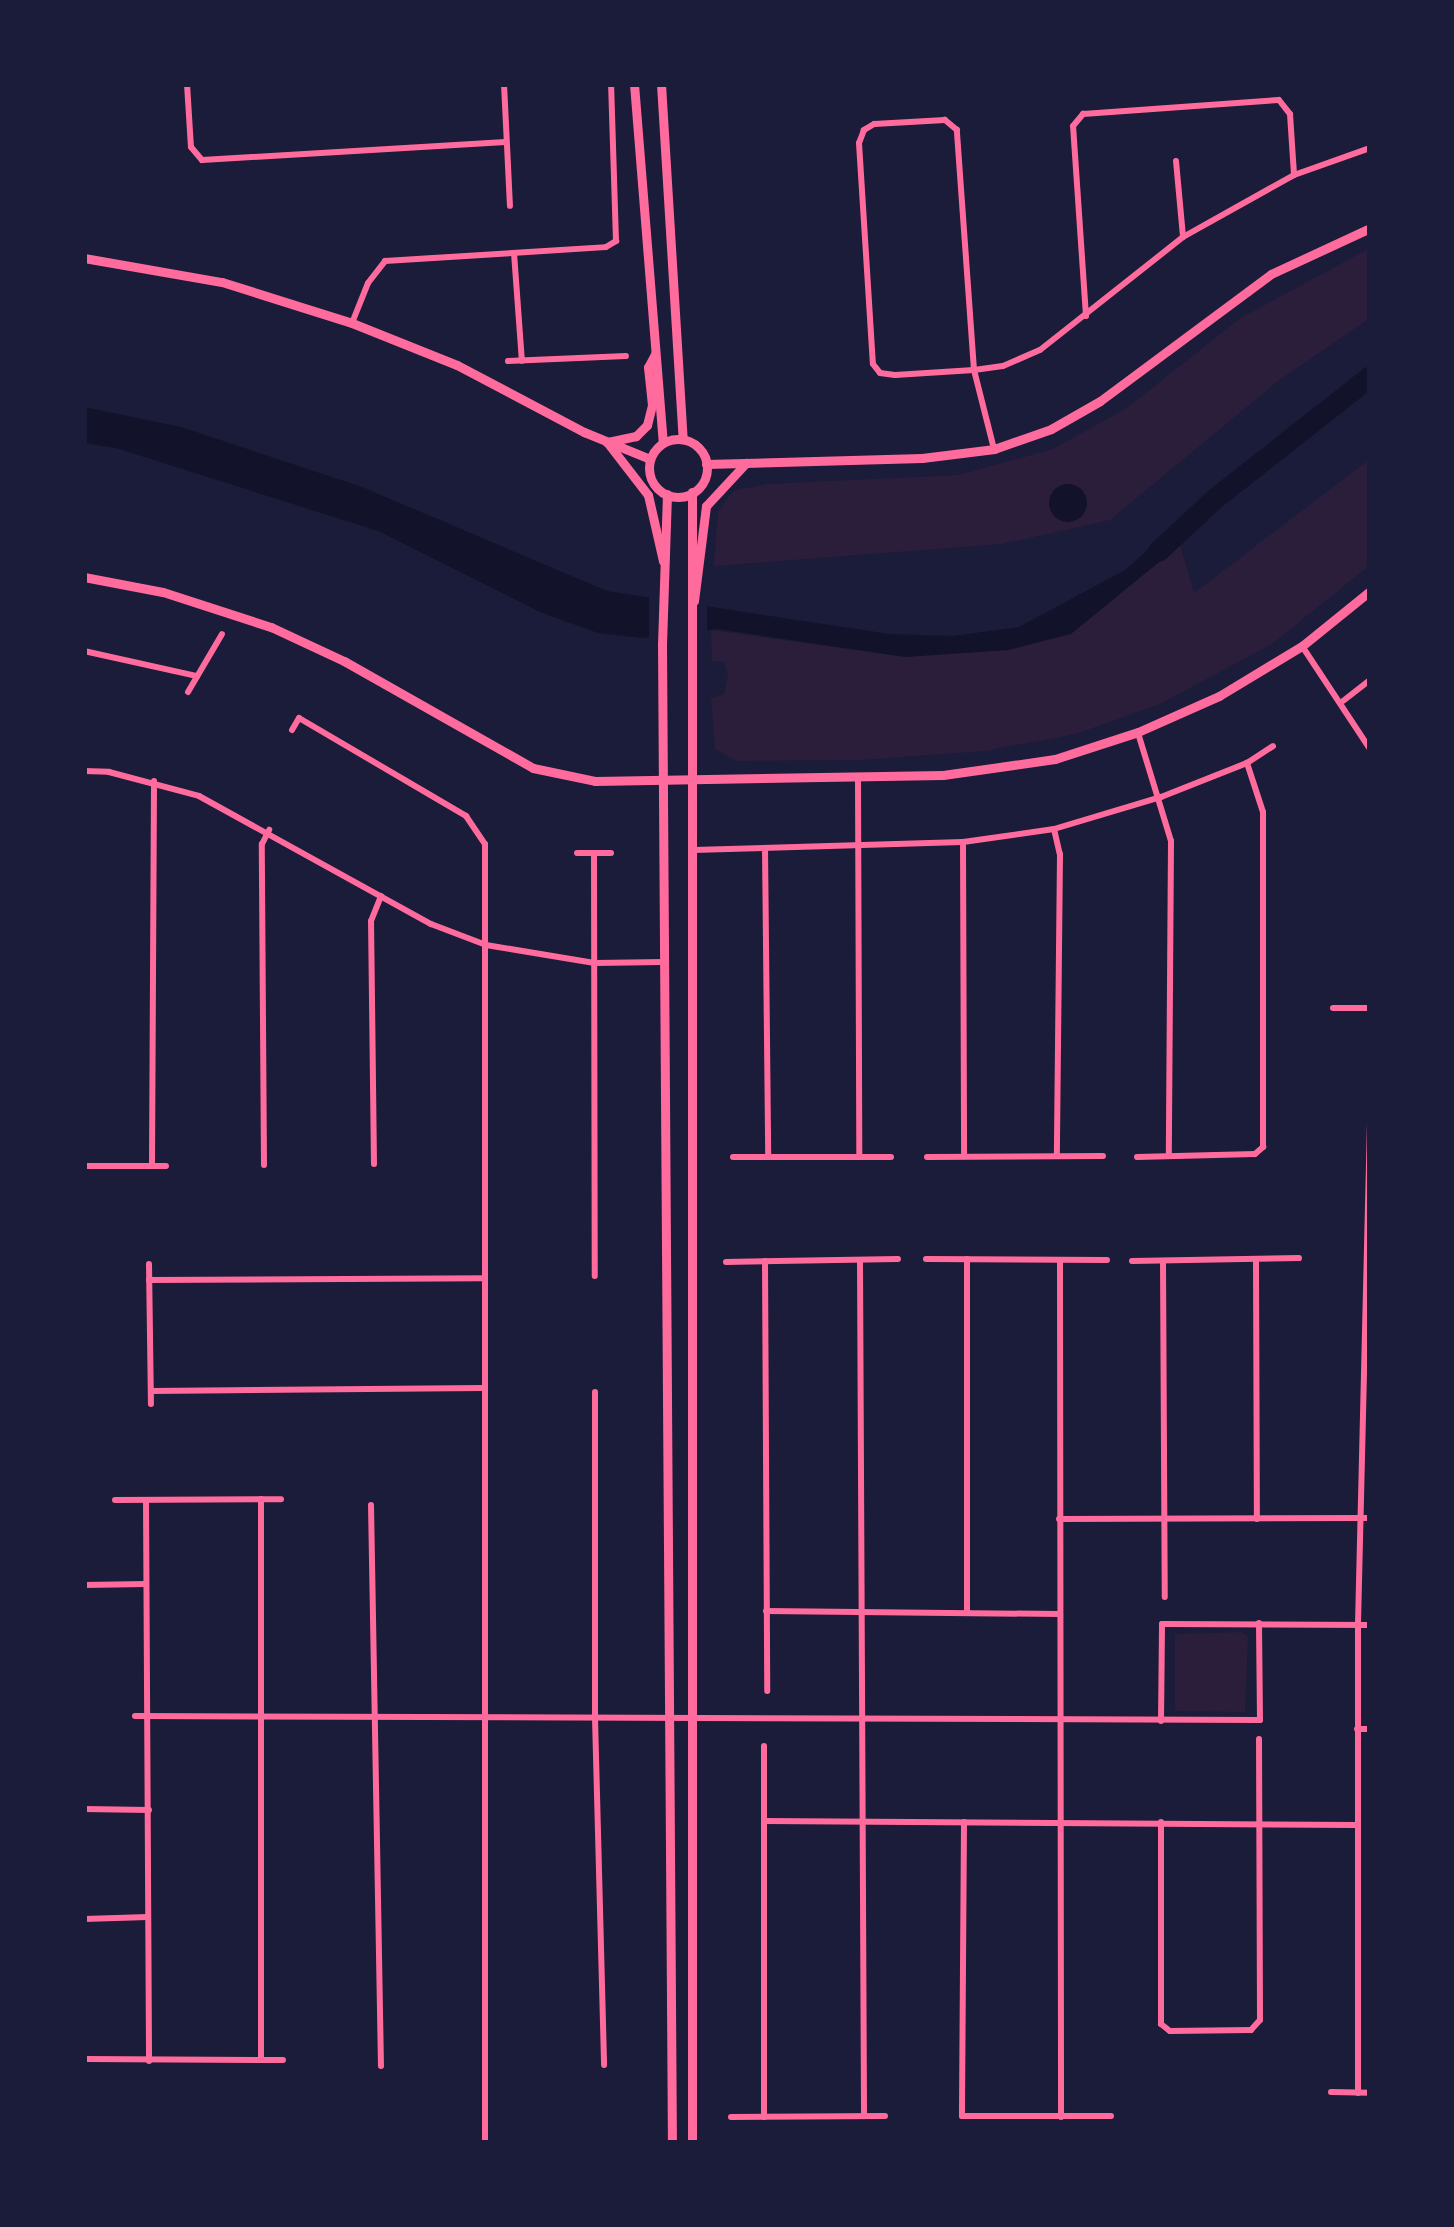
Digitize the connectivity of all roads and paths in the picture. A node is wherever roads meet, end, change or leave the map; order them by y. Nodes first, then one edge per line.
1 (188, 84) edge
2 (504, 84) edge
3 (611, 84) edge
4 (634, 84) edge
5 (661, 84) edge
6 (505, 142) junction
7 (1370, 148) edge
8 (1176, 161) dead end
9 (1294, 175) junction
10 (510, 206) dead end
11 (1370, 227) edge
12 (1183, 237) junction
13 (514, 253) junction
14 (84, 258) edge
15 (1086, 316) junction
16 (352, 323) junction
17 (655, 354) junction
18 (626, 356) dead end
19 (522, 361) junction
20 (508, 362) dead end
21 (974, 370) junction
22 (683, 439) junction
23 (607, 442) junction
24 (663, 443) junction
25 (994, 449) junction
26 (650, 459) junction
27 (746, 463) junction
28 (706, 464) junction
29 (692, 492) junction
30 (667, 494) junction
31 (663, 561) junction
32 (695, 576) junction
33 (84, 577) edge
34 (1370, 591) edge
35 (222, 634) dead end
36 (1302, 646) junction
37 (84, 651) edge
38 (197, 676) junction
39 (1370, 680) edge
40 (188, 692) dead end
41 (1343, 701) junction
42 (292, 730) dead end
43 (1138, 732) junction
44 (1273, 746) dead end
45 (1370, 749) edge
46 (1247, 763) junction
47 (84, 772) edge
48 (858, 778) junction
49 (663, 781) junction
50 (692, 781) junction
51 (154, 782) junction
52 (1161, 797) junction
53 (1054, 829) junction
54 (269, 830) junction
55 (963, 842) junction
56 (859, 846) junction
57 (765, 848) junction
58 (690, 850) junction
59 (577, 853) dead end
60 (594, 853) junction
61 (610, 853) dead end
62 (382, 896) junction
63 (486, 945) junction
64 (595, 962) junction
65 (663, 962) junction
66 (1333, 1008) dead end
67 (1370, 1008) edge
68 (1370, 1122) edge
69 (768, 1156) junction
70 (964, 1156) junction
71 (1058, 1156) junction
72 (1103, 1156) dead end
73 (1169, 1156) junction
74 (733, 1157) dead end
75 (859, 1157) junction
76 (891, 1157) dead end
77 (927, 1157) dead end
78 (1137, 1157) dead end
79 (374, 1164) dead end
80 (84, 1166) edge
81 (152, 1166) junction
82 (166, 1166) dead end
83 (263, 1166) dead end
84 (1299, 1258) dead end
85 (898, 1259) dead end
86 (926, 1259) dead end
87 (967, 1259) junction
88 (1060, 1259) junction
89 (1256, 1259) junction
90 (860, 1260) junction
91 (1107, 1260) dead end
92 (765, 1261) junction
93 (1132, 1261) dead end
94 (1163, 1261) junction
95 (726, 1262) dead end
96 (149, 1264) dead end
97 (596, 1276) dead end
98 (484, 1278) junction
99 (149, 1280) junction
100 (483, 1388) junction
101 (151, 1391) junction
102 (596, 1392) dead end
103 (151, 1404) dead end
104 (261, 1498) junction
105 (280, 1498) dead end
106 (115, 1500) dead end
107 (146, 1500) junction
108 (371, 1505) dead end
109 (1360, 1518) junction
110 (1370, 1518) edge
111 (1059, 1519) junction
112 (1165, 1519) junction
113 (1257, 1519) junction
114 (146, 1584) junction
115 (84, 1585) edge
116 (1166, 1597) dead end
117 (766, 1611) junction
118 (968, 1612) junction
119 (863, 1613) junction
120 (1060, 1614) junction
121 (1259, 1623) junction
122 (1358, 1624) junction
123 (1370, 1624) edge
124 (767, 1691) dead end
125 (135, 1716) dead end
126 (148, 1716) junction
127 (671, 1717) junction
128 (262, 1718) junction
129 (595, 1718) junction
130 (691, 1718) junction
131 (373, 1719) junction
132 (484, 1719) junction
133 (1060, 1720) junction
134 (1161, 1720) junction
135 (865, 1721) junction
136 (1358, 1729) junction
137 (1370, 1729) edge
138 (1259, 1739) dead end
139 (764, 1746) dead end
140 (84, 1809) edge
141 (149, 1810) junction
142 (764, 1821) junction
143 (964, 1822) junction
144 (1063, 1822) junction
145 (1161, 1822) junction
146 (866, 1823) junction
147 (1259, 1823) junction
148 (1356, 1825) junction
149 (148, 1917) junction
150 (84, 1919) edge
151 (84, 2059) edge
152 (261, 2060) junction
153 (283, 2060) dead end
154 (149, 2061) junction
155 (604, 2065) dead end
156 (381, 2066) dead end
157 (1331, 2092) dead end
158 (1358, 2093) junction
159 (1370, 2093) edge
160 (731, 2116) dead end
161 (764, 2116) junction
162 (865, 2116) junction
163 (885, 2116) dead end
164 (1111, 2116) dead end
165 (1061, 2117) junction
166 (485, 2143) edge
167 (672, 2143) edge
168 (692, 2143) edge

1 - 6 street
2 - 6 street
3 - 13 street
4 - 17 main road
5 - 22 main road
6 - 10 street
7 - 9 street
8 - 12 street
9 - 12 street
9 - 15 street
11 - 25 main road
12 - 15 street
13 - 16 street
13 - 19 street
14 - 16 main road
15 - 21 street
16 - 23 main road
17 - 23 main road
17 - 24 main road
18 - 19 street
19 - 20 street
21 - 21 street
21 - 25 street
22 - 24 main road
22 - 28 main road
23 - 26 main road
23 - 31 main road
24 - 26 main road
25 - 27 main road
26 - 30 main road
27 - 28 main road
27 - 32 main road
28 - 29 main road
29 - 30 main road
29 - 32 main road
30 - 31 main road
31 - 49 main road
32 - 50 main road
33 - 49 main road
34 - 36 main road
35 - 38 street
36 - 41 street
36 - 43 main road
37 - 38 street
38 - 40 street
39 - 41 street
41 - 45 street
42 - 63 street
43 - 48 main road
43 - 52 street
44 - 46 street
46 - 52 street
46 - 73 street
47 - 51 street
48 - 50 main road
48 - 56 street
49 - 50 main road
49 - 65 main road
50 - 58 main road
51 - 54 street
51 - 81 street
52 - 53 street
52 - 73 street
53 - 55 street
53 - 71 street
54 - 62 street
54 - 83 street
55 - 56 street
55 - 70 street
56 - 57 street
56 - 75 street
57 - 58 street
57 - 69 street
58 - 130 main road
59 - 60 street
60 - 61 street
60 - 64 street
62 - 63 street
62 - 79 street
63 - 64 street
63 - 98 street
64 - 65 street
64 - 97 street
65 - 127 main road
66 - 67 street
68 - 109 street
69 - 74 street
69 - 75 street
70 - 71 street
70 - 77 street
71 - 72 street
73 - 78 street
75 - 76 street
80 - 81 street
81 - 82 street
84 - 89 street
85 - 90 street
86 - 87 street
87 - 88 street
87 - 118 street
88 - 91 street
88 - 111 street
89 - 94 street
89 - 113 street
90 - 92 street
90 - 119 street
92 - 95 street
92 - 117 street
93 - 94 street
94 - 112 street
96 - 99 street
98 - 99 street
98 - 100 street
99 - 101 street
100 - 101 street
100 - 132 street
101 - 103 street
102 - 129 street
104 - 105 street
104 - 107 street
104 - 128 street
106 - 107 street
107 - 114 street
108 - 131 street
109 - 110 street
109 - 113 street
109 - 122 street
111 - 112 street
111 - 120 street
112 - 113 street
112 - 116 street
114 - 115 street
114 - 126 street
117 - 119 street
117 - 124 street
118 - 119 street
118 - 120 street
119 - 135 street
120 - 133 street
121 - 122 street
121 - 134 street
121 - 134 street
122 - 123 street
122 - 136 street
125 - 126 street
126 - 128 street
126 - 141 street
127 - 129 street
127 - 130 street
127 - 167 main road
128 - 131 street
128 - 152 street
129 - 132 street
129 - 155 street
130 - 135 street
130 - 168 main road
131 - 132 street
131 - 156 street
132 - 166 street
133 - 134 street
133 - 135 street
133 - 144 street
135 - 146 street
136 - 137 street
136 - 148 street
138 - 147 street
139 - 142 street
140 - 141 street
141 - 149 street
142 - 146 street
142 - 161 street
143 - 144 street
143 - 146 street
143 - 165 street
144 - 145 street
144 - 165 street
145 - 147 street
145 - 147 street
146 - 162 street
147 - 148 street
148 - 158 street
149 - 150 street
149 - 154 street
151 - 154 street
152 - 153 street
152 - 154 street
157 - 158 street
158 - 159 street
160 - 161 street
161 - 162 street
162 - 163 street
164 - 165 street

